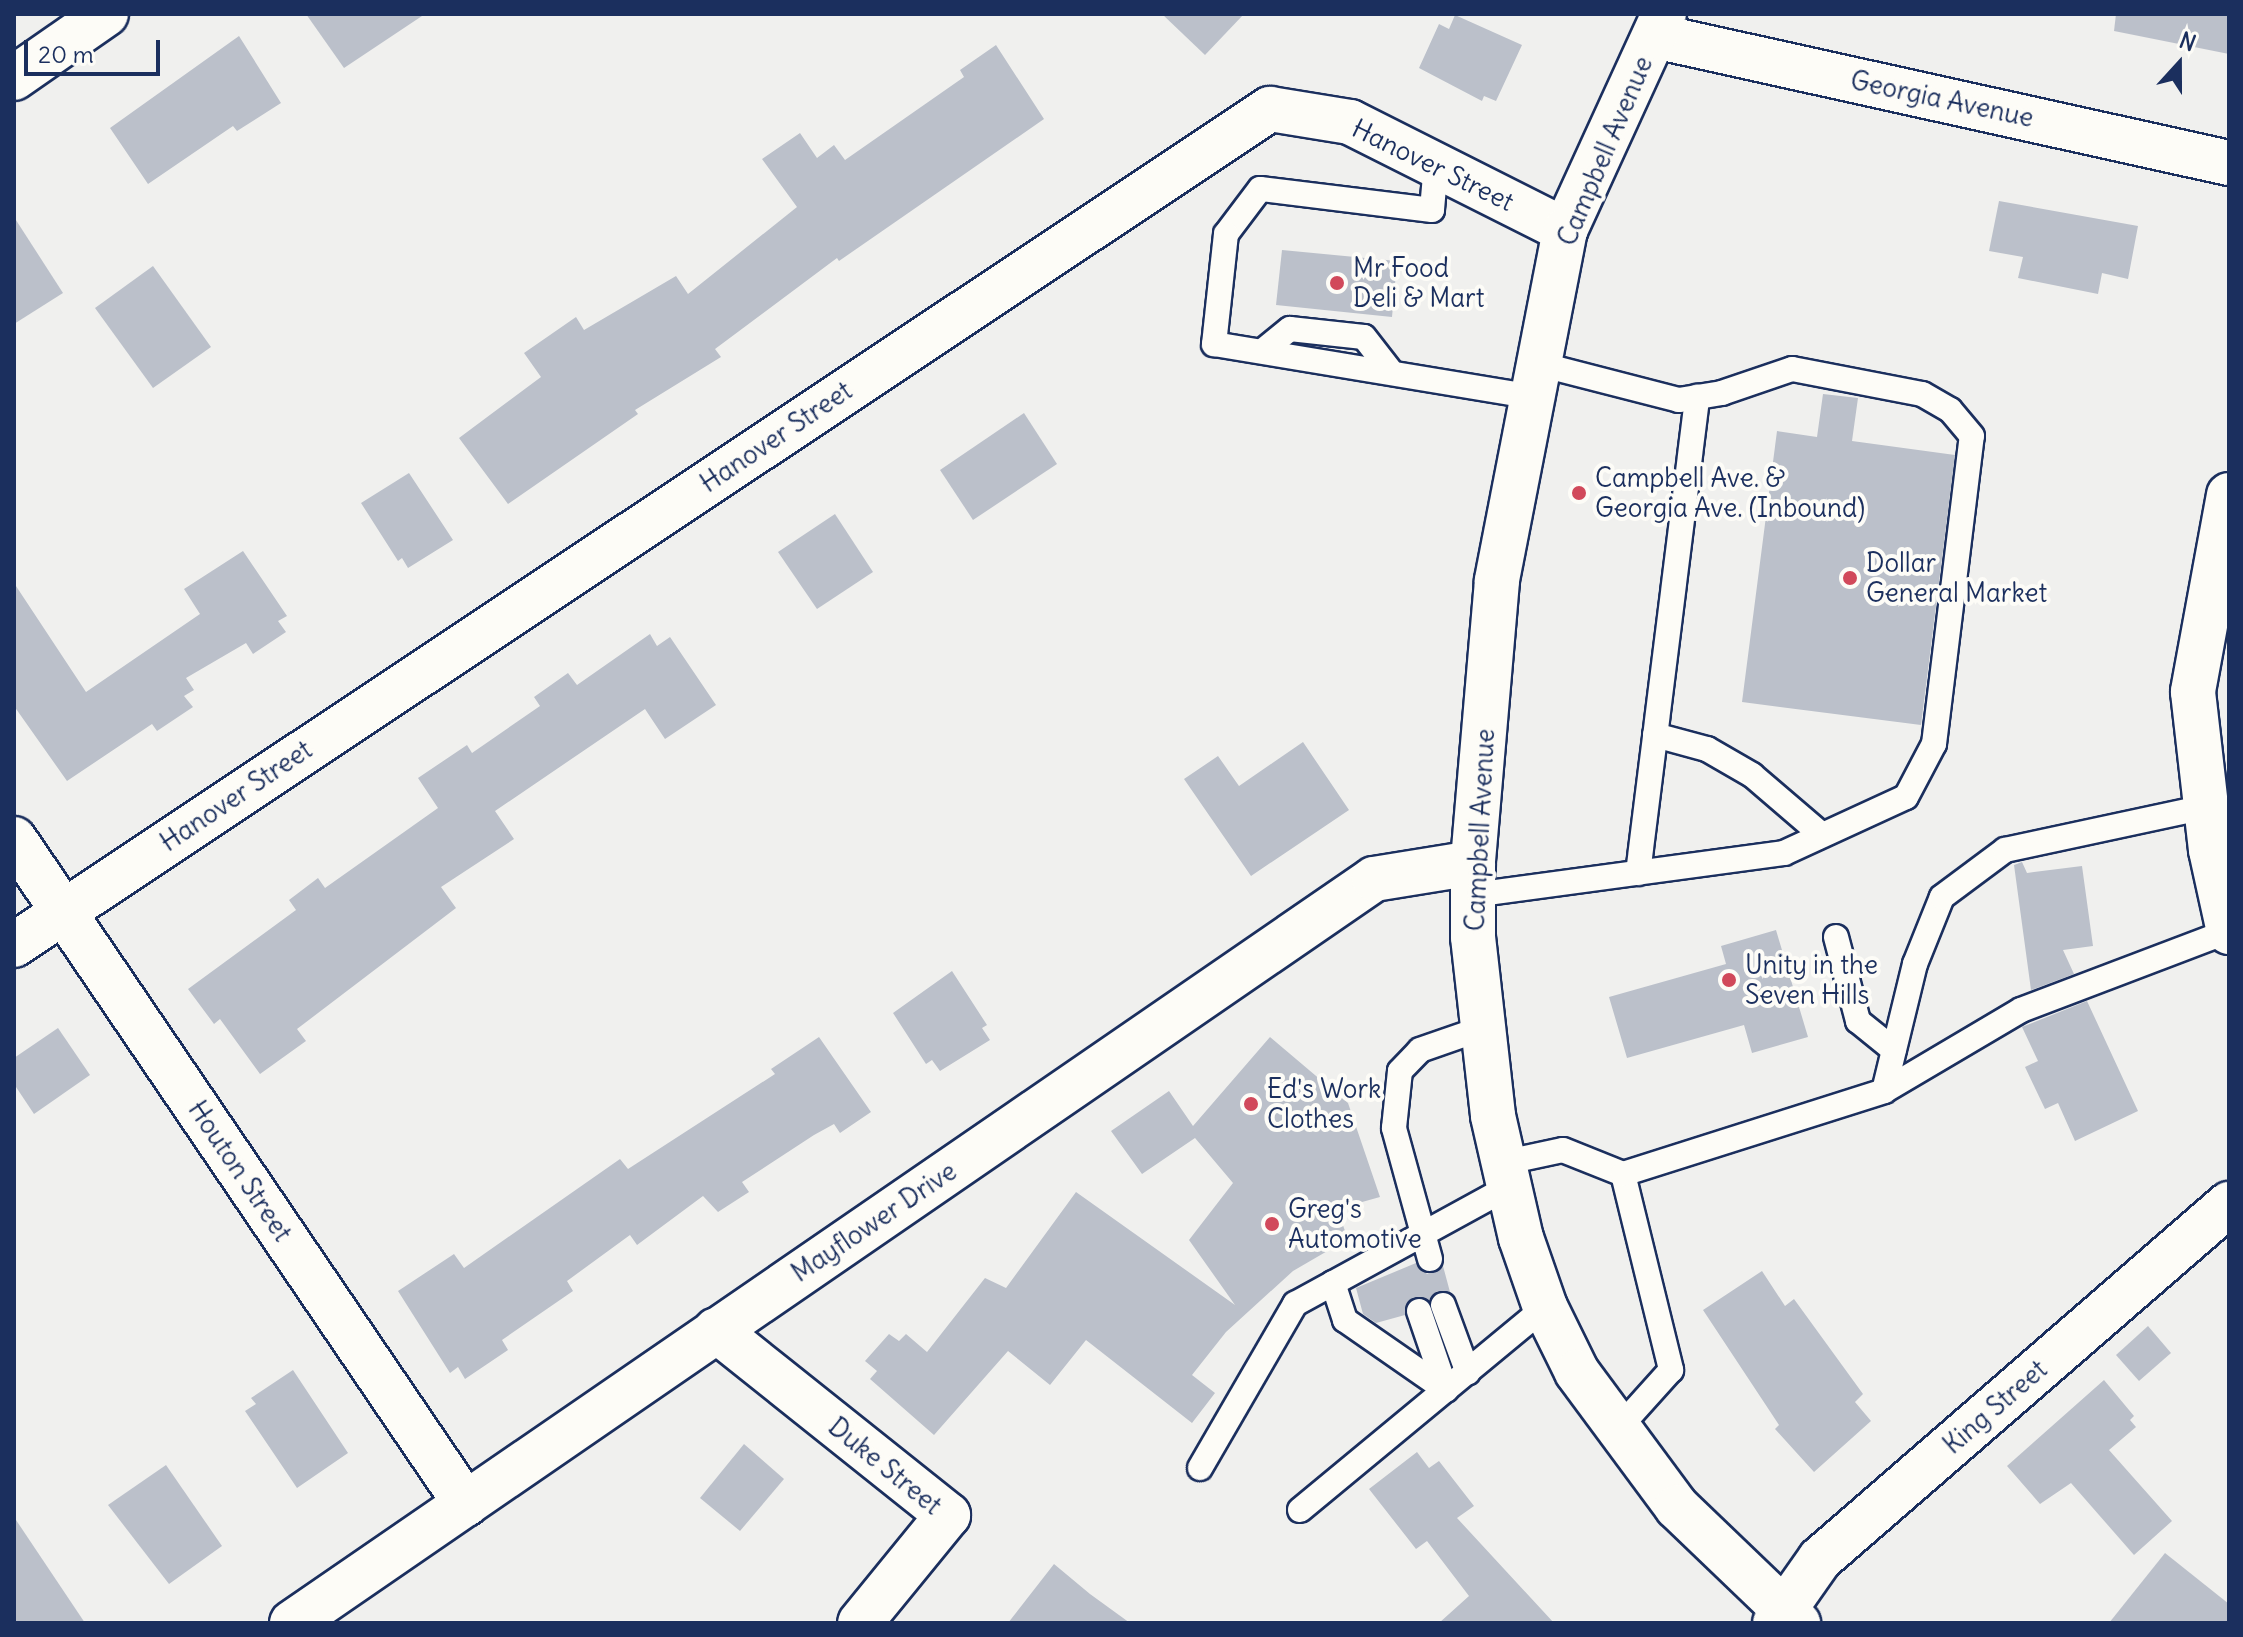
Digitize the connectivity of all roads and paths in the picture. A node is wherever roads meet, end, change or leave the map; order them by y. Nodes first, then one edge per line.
1 (106, 14) edge
2 (1659, 25) edge
3 (14, 78) edge
4 (2229, 163) edge
5 (1436, 164) junction
6 (1565, 230) junction
7 (1536, 381) junction
8 (1697, 397) junction
9 (2229, 495) edge
10 (1655, 735) junction
11 (2206, 807) junction
12 (1822, 835) junction
13 (14, 839) edge
14 (1638, 873) junction
15 (1473, 879) junction
16 (63, 911) junction
17 (2229, 931) edge
18 (1836, 937) dead end
19 (14, 945) edge
20 (1483, 1028) junction
21 (1894, 1050) junction
22 (1884, 1091) junction
23 (1623, 1174) junction
24 (1505, 1175) junction
25 (2229, 1204) edge
26 (1423, 1235) junction
27 (1430, 1259) dead end
28 (1333, 1283) junction
29 (1443, 1305) dead end
30 (1545, 1307) junction
31 (1419, 1311) dead end
32 (716, 1330) junction
33 (1468, 1373) junction
34 (1446, 1390) junction
35 (1617, 1430) junction
36 (1200, 1468) dead end
37 (466, 1504) junction
38 (1300, 1510) dead end
39 (1786, 1619) edge
40 (292, 1623) edge
41 (860, 1623) edge

1 - 3 street
2 - 4 street, Georgia Avenue
2 - 6 street, Campbell Avenue
5 - 6 street, Hanover Street
5 - 7 lane
5 - 16 street, Hanover Street
6 - 7 street, Campbell Avenue
7 - 8 lane
7 - 15 street, Campbell Avenue
8 - 10 lane
8 - 12 lane
9 - 11 street
10 - 12 lane
10 - 14 lane
11 - 17 street
11 - 21 lane
12 - 14 lane
13 - 16 street, Houton Street
14 - 15 lane
15 - 20 street, Campbell Avenue
15 - 32 street, Mayflower Drive
16 - 19 street, Hanover Street
16 - 37 street, Houton Street
17 - 22 lane
18 - 21 lane
20 - 24 street, Campbell Avenue
20 - 26 lane
21 - 22 lane
22 - 23 lane
23 - 24 lane
23 - 35 lane
24 - 26 lane
24 - 30 street, Campbell Avenue
25 - 39 street, King Street
26 - 27 lane
26 - 28 lane
28 - 34 lane
28 - 36 lane
29 - 33 lane
30 - 33 lane
30 - 35 street, Campbell Avenue
31 - 34 lane
32 - 37 street, Mayflower Drive
32 - 41 street, Duke Street
33 - 34 lane
34 - 38 lane
35 - 39 street, Campbell Avenue
37 - 40 street, Mayflower Drive

